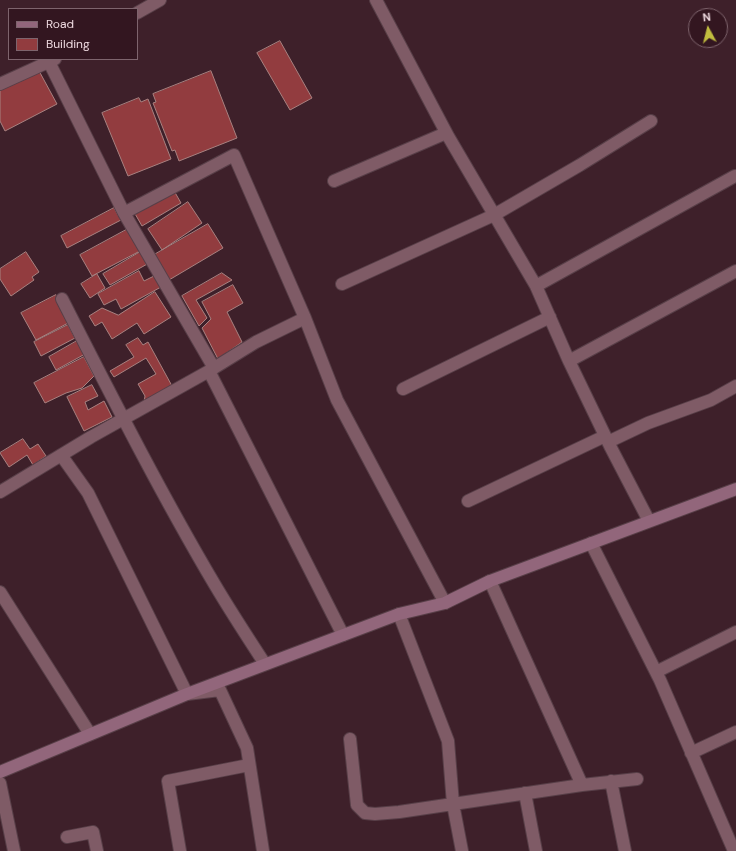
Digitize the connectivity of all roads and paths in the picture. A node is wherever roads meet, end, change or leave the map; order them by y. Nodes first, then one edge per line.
1 (160, 0) edge
2 (376, 0) edge
3 (138, 12) edge
4 (52, 61) edge
5 (0, 84) edge
6 (651, 121) dead end
7 (446, 133) junction
8 (735, 176) dead end
9 (334, 181) dead end
10 (124, 213) junction
11 (494, 215) junction
12 (736, 271) edge
13 (342, 284) dead end
14 (536, 286) junction
15 (62, 299) dead end
16 (550, 317) junction
17 (305, 318) junction
18 (569, 361) junction
19 (212, 370) junction
20 (736, 386) edge
21 (403, 389) dead end
22 (123, 419) junction
23 (607, 439) junction
24 (61, 455) junction
25 (736, 490) edge
26 (0, 492) edge
27 (468, 501) dead end
28 (649, 521) junction
29 (591, 543) junction
30 (490, 581) junction
31 (0, 592) edge
32 (445, 603) junction
33 (398, 614) junction
34 (736, 632) edge
35 (343, 635) junction
36 (265, 664) junction
37 (656, 672) junction
38 (187, 694) junction
39 (736, 732) edge
40 (90, 734) junction
41 (350, 739) dead end
42 (691, 753) junction
43 (249, 765) junction
44 (0, 772) edge
45 (637, 779) dead end
46 (611, 781) junction
47 (0, 783) edge
48 (582, 785) junction
49 (525, 793) junction
50 (453, 804) junction
51 (731, 829) edge
52 (67, 837) dead end
53 (14, 851) edge
54 (96, 851) edge
55 (180, 851) edge
56 (263, 851) edge
57 (462, 851) edge
58 (536, 851) edge
59 (625, 851) edge
60 (734, 851) edge

1 - 3 street
2 - 7 street
4 - 5 street
4 - 10 street
6 - 11 street
7 - 9 street
7 - 11 street
8 - 14 street
10 - 17 street
10 - 19 street
11 - 13 street
11 - 14 street
12 - 18 street
14 - 16 street
15 - 22 street
16 - 18 street
16 - 21 street
17 - 19 street
17 - 32 street
18 - 23 street
19 - 22 street
19 - 35 street
20 - 23 street
22 - 24 street
22 - 36 street
23 - 27 street
23 - 28 street
24 - 26 street
24 - 38 street
25 - 28 street
28 - 29 street
29 - 30 street
29 - 37 street
30 - 32 street
30 - 48 street
31 - 40 street
32 - 33 street
33 - 35 street
33 - 50 street
34 - 37 street
35 - 36 street
36 - 38 street
37 - 42 street
38 - 40 street
38 - 43 street
39 - 42 street
40 - 44 street
41 - 50 street
42 - 51 street
43 - 55 street
43 - 56 street
45 - 46 street
46 - 48 street
46 - 59 street
47 - 53 street
48 - 49 street
49 - 50 street
49 - 58 street
50 - 57 street
51 - 60 street
52 - 54 street

